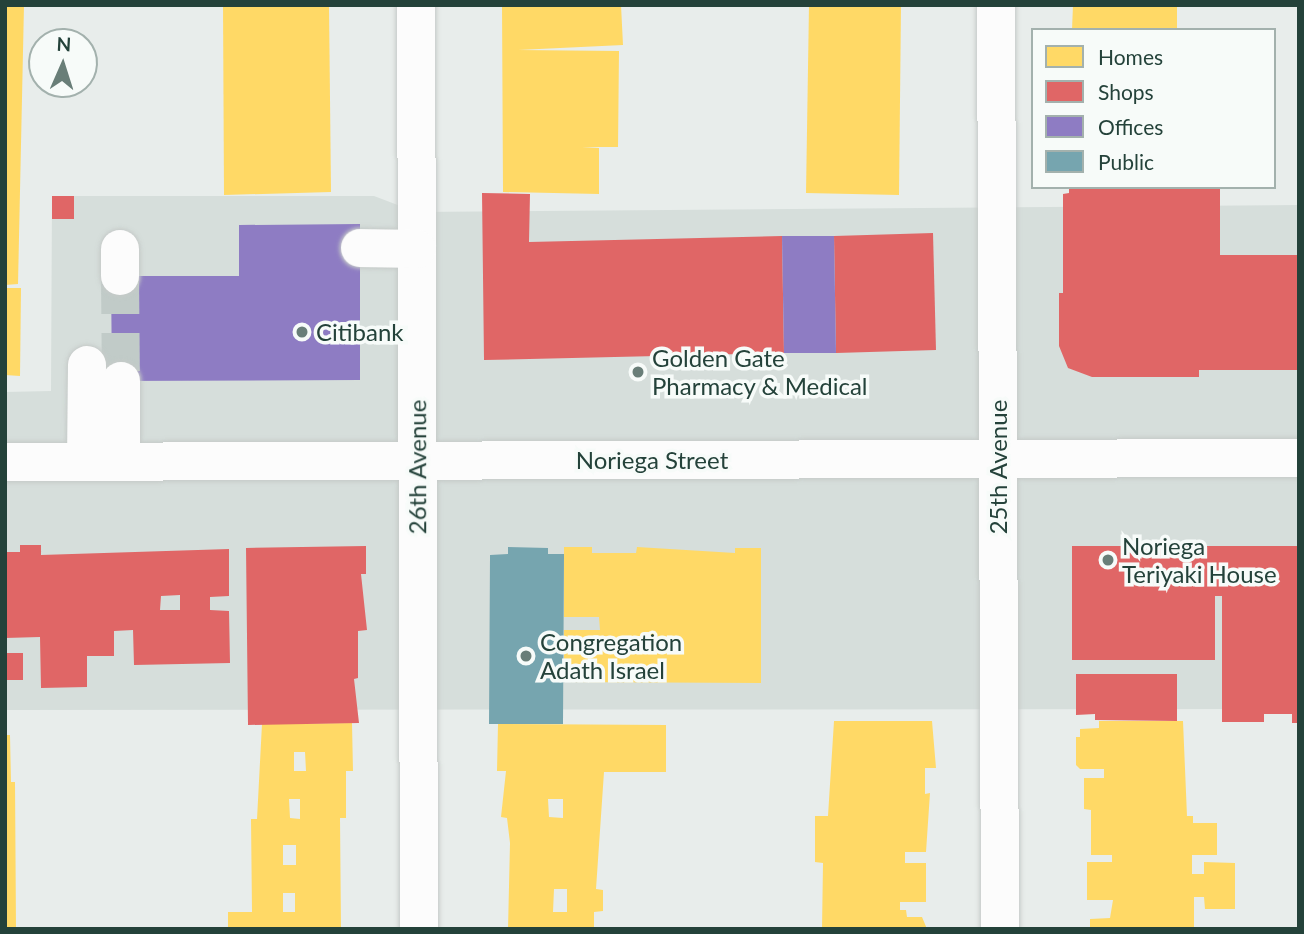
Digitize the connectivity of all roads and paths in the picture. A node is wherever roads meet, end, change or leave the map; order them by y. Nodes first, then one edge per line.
1 (416, 5) edge
2 (996, 5) edge
3 (360, 248) dead end
4 (417, 249) junction
5 (87, 365) tunnel mouth
6 (121, 381) tunnel mouth
7 (999, 458) junction
8 (1299, 458) edge
9 (417, 460) junction
10 (5, 461) edge
11 (103, 461) junction
12 (419, 929) edge
13 (1000, 929) edge

1 - 4 street, 26th Avenue
2 - 7 street, 25th Avenue
3 - 4 street
4 - 9 street, 26th Avenue
5 - 11 street
6 - 11 street
7 - 8 street, Noriega Street
7 - 9 street, Noriega Street
7 - 13 street, 25th Avenue
9 - 11 street, Noriega Street
9 - 12 street, 26th Avenue
10 - 11 street, Noriega Street

